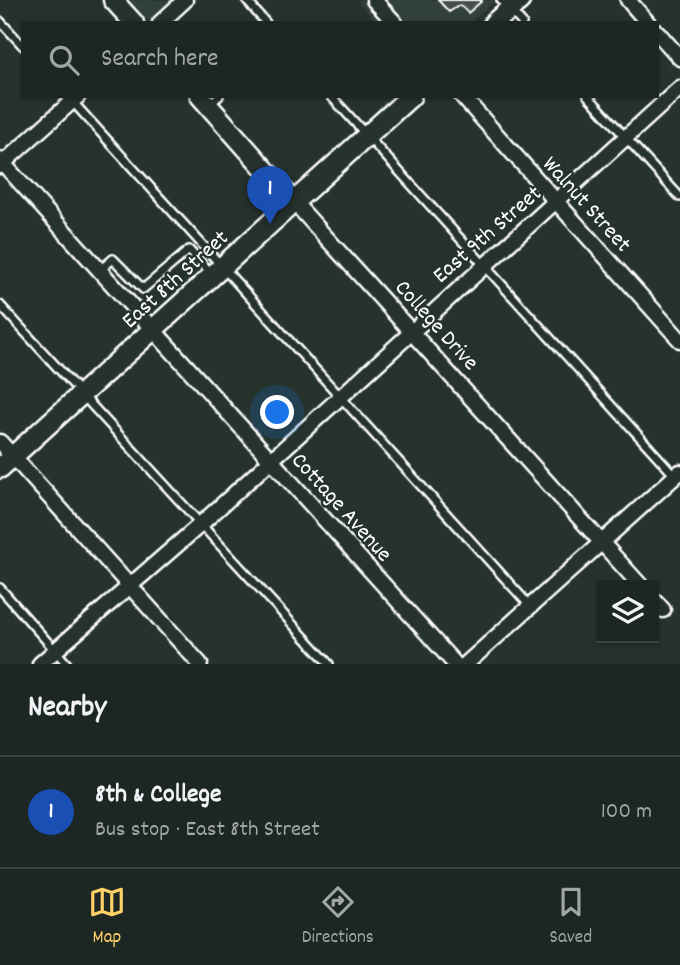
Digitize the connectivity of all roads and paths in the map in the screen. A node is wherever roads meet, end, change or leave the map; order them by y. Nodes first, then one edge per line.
1 (113, 0) edge
2 (185, 0) edge
3 (246, 0) edge
4 (374, 0) edge
5 (628, 0) edge
6 (513, 8) edge
7 (0, 21) edge
8 (132, 21) edge
9 (162, 21) edge
10 (264, 21) edge
11 (393, 21) edge
12 (497, 21) edge
13 (647, 21) edge
14 (659, 35) edge
15 (21, 44) edge
16 (680, 58) edge
17 (680, 88) edge
18 (73, 98) edge
19 (333, 98) edge
20 (409, 98) edge
21 (464, 98) edge
22 (590, 98) edge
23 (209, 99) edge
24 (367, 136) junction
25 (626, 138) junction
26 (1, 164) edge
27 (680, 197) edge
28 (294, 202) junction
29 (557, 202) junction
30 (199, 241) junction
31 (189, 250) junction
32 (484, 266) junction
33 (100, 271) junction
34 (218, 271) junction
35 (0, 305) edge
36 (153, 330) junction
37 (411, 331) junction
38 (680, 340) edge
39 (82, 394) junction
40 (339, 396) junction
41 (4, 456) edge
42 (270, 459) junction
43 (678, 476) edge
44 (201, 524) junction
45 (601, 542) junction
46 (635, 580) edge
47 (129, 585) junction
48 (0, 589) edge
49 (530, 606) junction
50 (55, 651) junction
51 (40, 664) edge
52 (67, 664) edge
53 (200, 664) edge
54 (329, 664) edge
55 (455, 664) edge
56 (466, 664) edge

1 - 8 street
2 - 9 street
3 - 10 lane
4 - 11 street
5 - 13 street
6 - 12 main road
7 - 15 lane
14 - 16 street
17 - 25 street, East 9th Street
18 - 26 street
18 - 30 lane
19 - 24 lane
20 - 24 main road, East 8th Street
21 - 29 street, Walnut Street
22 - 25 lane
23 - 28 street, College Drive
24 - 28 main road, East 8th Street
24 - 32 lane
25 - 27 lane
25 - 29 street, East 9th Street
26 - 33 street, Cottage Avenue
28 - 34 main road, East 8th Street
28 - 37 street, College Drive
29 - 32 street, East 9th Street
29 - 38 street, Walnut Street
30 - 31 lane
30 - 34 lane
31 - 33 lane
31 - 34 lane
32 - 37 street, East 9th Street
32 - 43 lane
33 - 36 street, Cottage Avenue
34 - 36 main road, East 8th Street
34 - 40 lane
35 - 39 lane
36 - 39 main road, East 8th Street
36 - 42 street, Cottage Avenue
37 - 40 street, East 9th Street
37 - 45 street, College Drive
39 - 41 main road, East 8th Street
39 - 44 lane
40 - 42 street, East 9th Street
40 - 49 lane
41 - 47 street
42 - 44 street, East 9th Street
42 - 55 street, Cottage Avenue
43 - 45 street
44 - 47 street, East 9th Street
44 - 54 lane
45 - 46 street, College Drive
45 - 49 street
47 - 50 street, East 9th Street
47 - 53 street
48 - 50 lane
49 - 56 street
50 - 51 street, East 9th Street
50 - 52 lane

